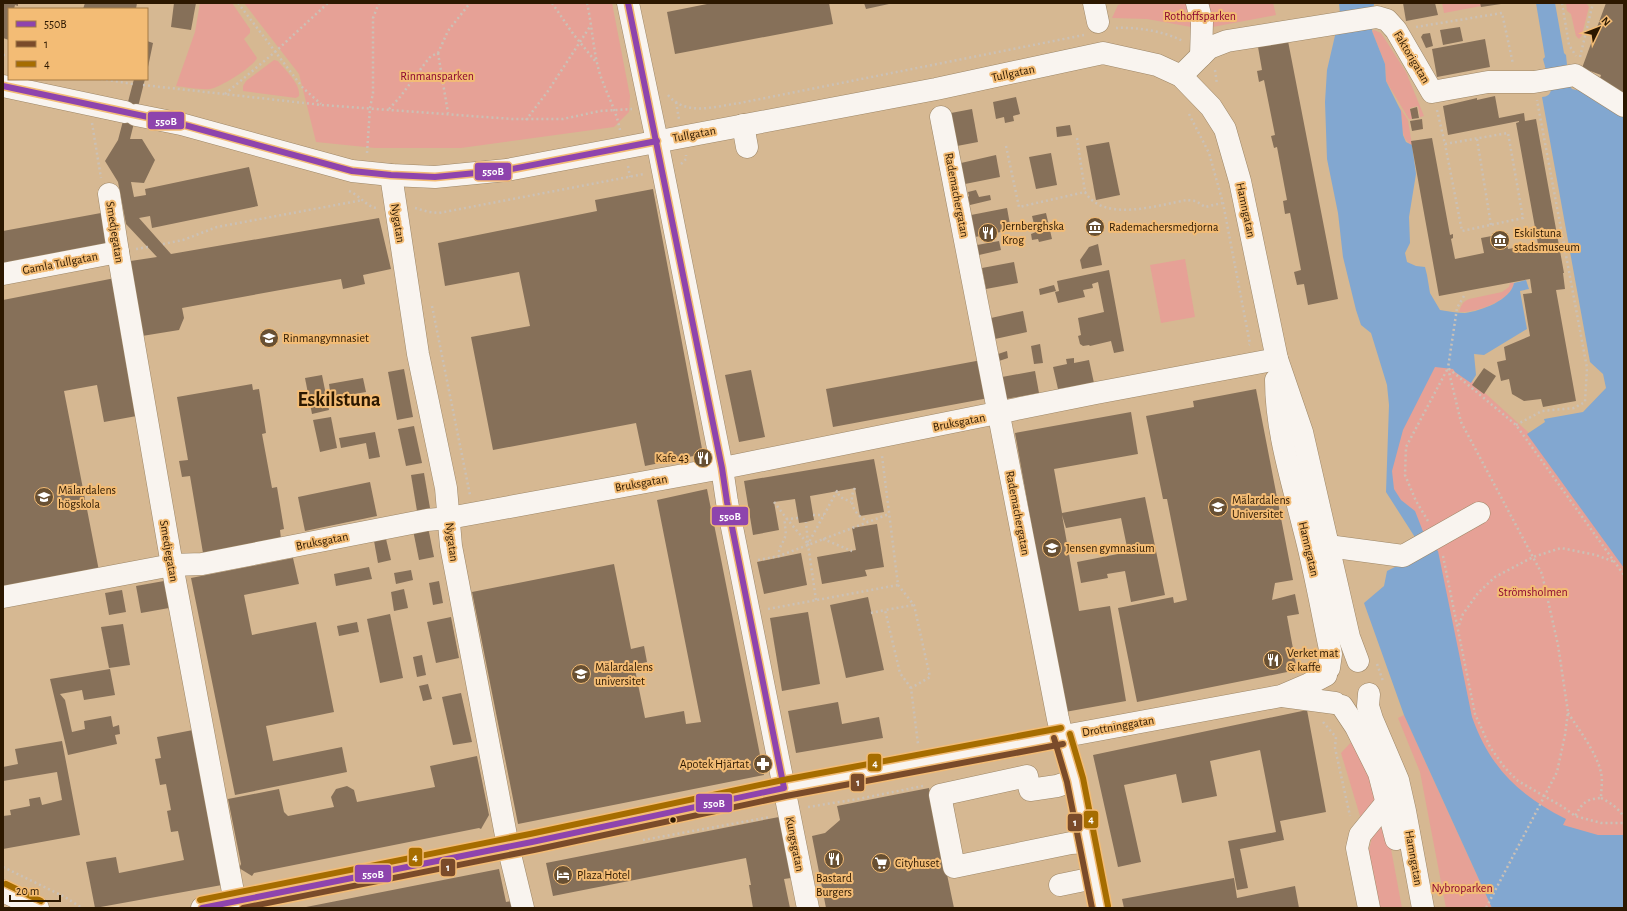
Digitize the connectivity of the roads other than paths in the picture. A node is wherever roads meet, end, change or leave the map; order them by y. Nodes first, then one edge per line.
1 (628, 3) edge
2 (1197, 3) edge
3 (1201, 56) junction
4 (1181, 76) junction
5 (5, 86) edge
6 (1624, 106) edge
7 (942, 117) dead end
8 (743, 125) junction
9 (657, 141) junction
10 (747, 147) dead end
11 (391, 175) junction
12 (109, 194) road end
13 (118, 252) junction
14 (3, 274) edge
15 (1277, 359) junction
16 (999, 414) junction
17 (722, 468) junction
18 (448, 509) junction
19 (1479, 513) dead end
20 (1319, 548) junction
21 (172, 566) junction
22 (3, 597) edge
23 (1358, 661) junction
24 (1327, 672) junction
25 (1369, 694) junction
26 (1281, 696) junction
27 (1339, 704) junction
28 (1062, 736) junction
29 (1075, 780) junction
30 (784, 788) junction
31 (1387, 802) junction
32 (1087, 842) junction
33 (508, 846) junction
34 (1094, 878) junction
35 (1060, 885) dead end
36 (10, 898) edge
37 (235, 904) edge
38 (38, 908) edge
39 (202, 908) edge
40 (524, 908) edge
41 (808, 908) edge
42 (1100, 908) edge
43 (1369, 908) edge
44 (1409, 908) edge
45 (1423, 908) edge

1 - 9 street, Kungsgatan
2 - 3 street
3 - 4 street, Faktorigatan
3 - 6 street, Faktorigatan
4 - 8 street, Tullgatan
4 - 15 street, Hamngatan
5 - 11 street, Tullgatan
7 - 16 street, Rademachergatan
8 - 9 street, Tullgatan
8 - 10 street
9 - 11 street, Tullgatan
9 - 17 street, Kungsgatan
11 - 18 street, Nygatan
12 - 13 street, Smedjegatan
13 - 14 street, Gamla Tullgatan
13 - 21 street, Smedjegatan
15 - 16 street, Bruksgatan
15 - 20 street, Hamngatan
16 - 17 street, Bruksgatan
16 - 28 street, Rademachergatan
17 - 18 street, Bruksgatan
17 - 30 street, Kungsgatan
18 - 21 street, Bruksgatan
18 - 33 street, Nygatan
19 - 20 street
20 - 23 street, Hamngatan
20 - 24 street, Hamngatan
21 - 22 street, Bruksgatan
21 - 37 street, Smedjegatan
23 - 24 street
23 - 25 street
24 - 26 street, Drottninggatan
24 - 27 street
25 - 27 street
25 - 45 street, Hamngatan
26 - 27 street, Drottninggatan
26 - 28 street, Drottninggatan
27 - 31 street, Hamngatan
28 - 29 street, Rademachergatan
28 - 30 street, Drottninggatan
29 - 32 street, Rademachergatan
29 - 32 street
30 - 33 street, Drottninggatan
30 - 41 street, Kungsgatan
31 - 43 street
31 - 44 street, Hamngatan
32 - 34 street, Rademachergatan
33 - 37 street, Drottninggatan
33 - 40 street, Nygatan
34 - 35 street
34 - 42 street, Rademachergatan
36 - 38 street
37 - 39 street, Drottninggatan

